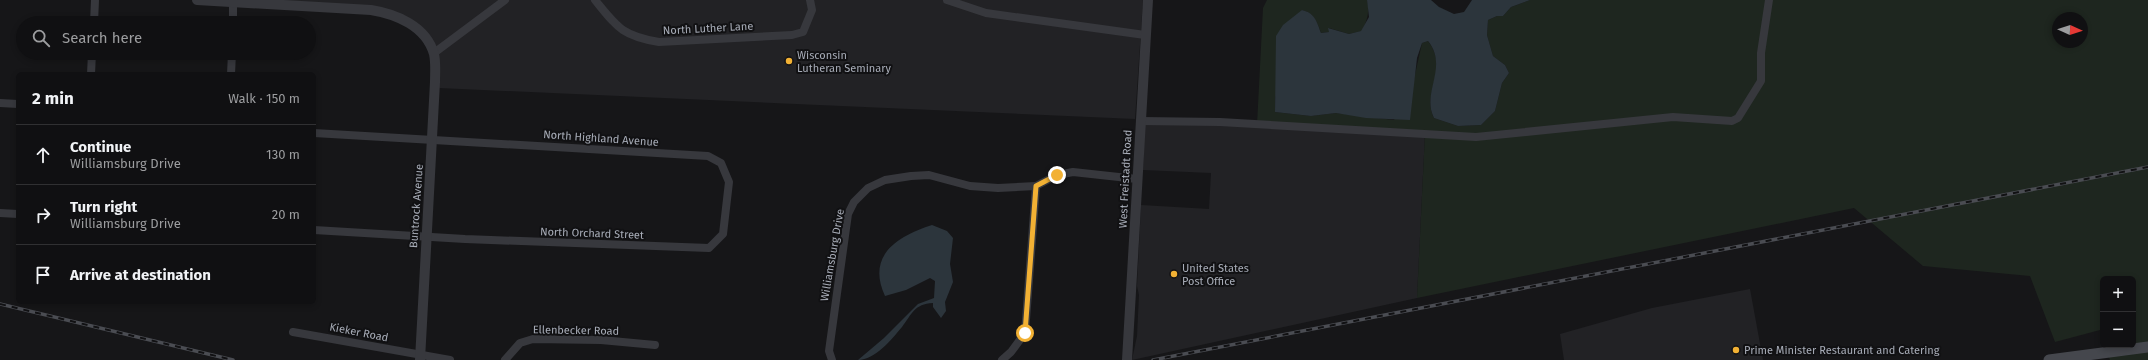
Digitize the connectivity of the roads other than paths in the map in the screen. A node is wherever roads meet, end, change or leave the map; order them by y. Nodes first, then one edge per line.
1 (96, 0) edge
2 (197, 0) edge
3 (505, 0) edge
4 (595, 0) edge
5 (810, 0) edge
6 (947, 0) edge
7 (1148, 0) edge
8 (1769, 0) edge
9 (233, 2) junction
10 (250, 2) edge
11 (95, 16) edge
12 (233, 16) edge
13 (1146, 35) junction
14 (434, 53) junction
15 (92, 60) edge
16 (232, 60) edge
17 (91, 72) edge
18 (231, 72) edge
19 (0, 103) edge
20 (16, 104) edge
21 (1141, 122) junction
22 (316, 133) edge
23 (433, 139) junction
24 (1137, 179) junction
25 (1036, 186) junction
26 (727, 206) joint
27 (0, 213) edge
28 (16, 214) edge
29 (316, 230) edge
30 (426, 236) junction
31 (293, 332) dead end
32 (655, 345) dead end
33 (2148, 347) edge
34 (420, 357) edge
35 (450, 360) edge
36 (505, 360) edge
37 (832, 360) edge
38 (1002, 360) edge
39 (1127, 360) edge
40 (2050, 360) edge

1 - 11 street
2 - 9 street
3 - 14 street
4 - 5 street, North Luther Lane
6 - 13 street
7 - 13 street, West Freistadt Road
8 - 21 street
9 - 10 street
9 - 12 street
10 - 14 street
13 - 21 street, West Freistadt Road
14 - 23 street, Buntrock Avenue
15 - 17 street
16 - 18 street
19 - 20 street
21 - 24 street, West Freistadt Road
22 - 23 street, North Highland Avenue
23 - 26 street, North Highland Avenue
23 - 30 street, Buntrock Avenue
24 - 25 street, Williamsburg Drive
24 - 39 street, West Freistadt Road
25 - 37 street, Williamsburg Drive
25 - 38 street
26 - 30 street, North Orchard Street
27 - 28 street
29 - 30 street, North Orchard Street
30 - 34 street, Buntrock Avenue
31 - 34 street, Kieker Road
32 - 36 street, Ellenbecker Road
33 - 40 main road
34 - 35 street

